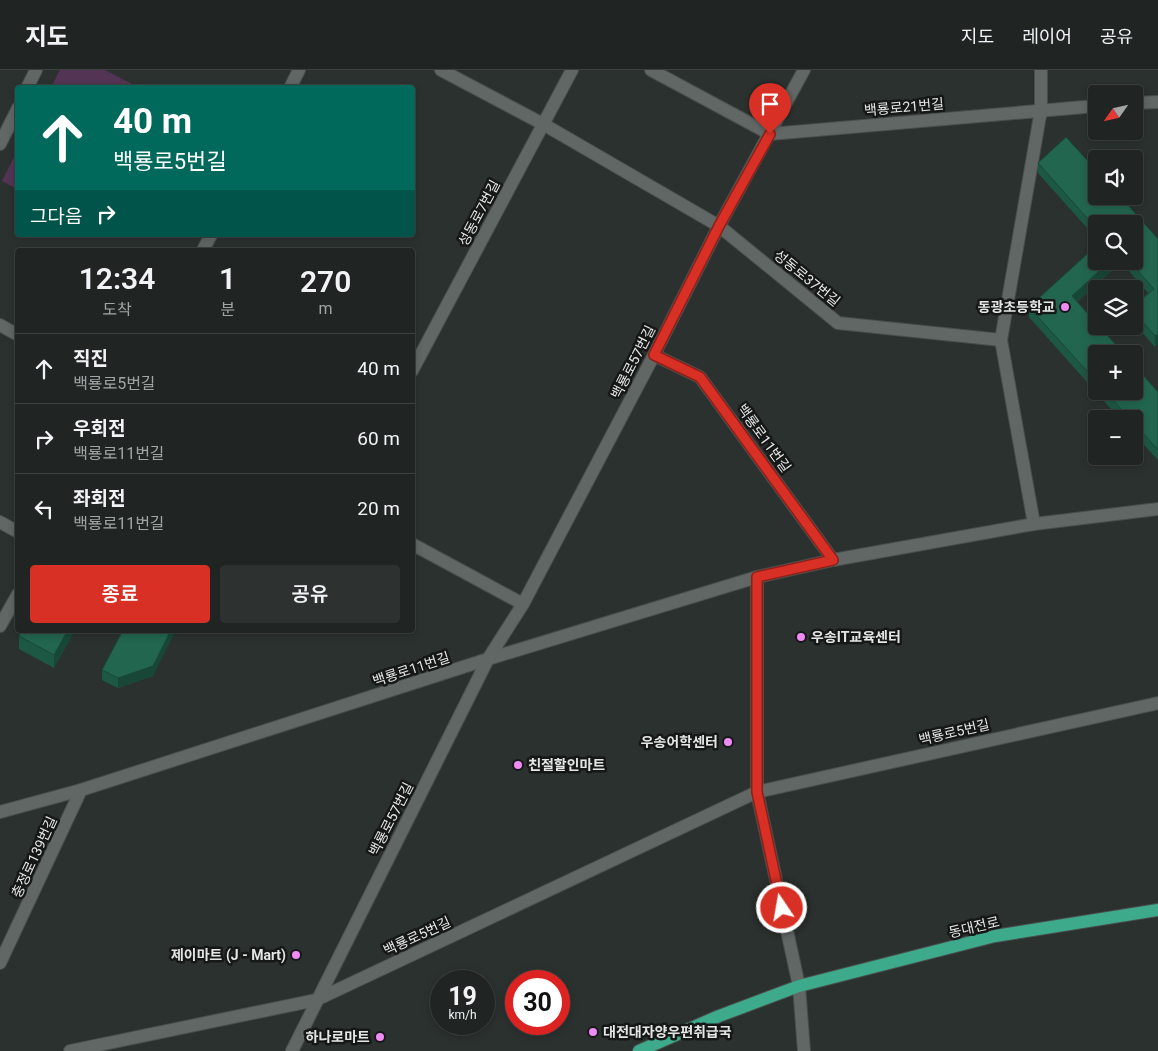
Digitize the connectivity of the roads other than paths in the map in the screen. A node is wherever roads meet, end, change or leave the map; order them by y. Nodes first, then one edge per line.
1 (36, 70) edge
2 (300, 70) edge
3 (441, 70) edge
4 (572, 70) edge
5 (651, 70) edge
6 (804, 70) edge
7 (1041, 70) edge
8 (28, 85) edge
9 (292, 85) edge
10 (1158, 102) edge
11 (1143, 103) edge
12 (1088, 107) edge
13 (1041, 110) junction
14 (15, 114) edge
15 (543, 124) junction
16 (770, 134) junction
17 (0, 144) edge
18 (719, 226) junction
19 (0, 325) edge
20 (15, 333) edge
21 (1001, 340) junction
22 (654, 355) junction
23 (415, 365) edge
24 (1158, 509) edge
25 (0, 522) edge
26 (1034, 524) junction
27 (15, 530) edge
28 (415, 546) edge
29 (833, 560) junction
30 (757, 577) junction
31 (15, 599) edge
32 (524, 604) junction
33 (0, 626) edge
34 (488, 659) junction
35 (1158, 703) edge
36 (82, 790) junction
37 (757, 792) junction
38 (0, 812) edge
39 (1158, 910) edge
40 (0, 963) edge
41 (799, 986) junction
42 (316, 1000) junction
43 (70, 1051) edge
44 (292, 1051) edge
45 (639, 1051) edge
46 (804, 1051) edge

1 - 8 street
2 - 9 street
3 - 15 street, 성동로37번길
4 - 15 street, 성동로7번길
5 - 16 street
6 - 16 street, 백룡로57번길
7 - 13 street
10 - 11 street
12 - 13 street, 백룡로21번길
13 - 16 street, 백룡로21번길
13 - 21 street
14 - 17 street
15 - 18 street, 성동로37번길
15 - 23 street, 성동로7번길
16 - 18 street, 백룡로57번길
18 - 21 street, 성동로37번길
18 - 22 street, 백룡로57번길
19 - 20 street
21 - 26 street
22 - 29 street, 백룡로11번길
22 - 32 street, 백룡로57번길
24 - 26 street, 백룡로11번길
25 - 27 street
26 - 29 street, 백룡로11번길
28 - 32 street
29 - 30 street, 백룡로11번길
30 - 34 street, 백룡로11번길
30 - 37 street
31 - 33 street
32 - 34 street, 백룡로57번길
34 - 36 street, 백룡로11번길
34 - 42 street, 백룡로57번길
35 - 37 street, 백룡로5번길
36 - 38 street, 백룡로11번길
36 - 40 street, 충정로139번길
37 - 41 street
37 - 42 street, 백룡로5번길
39 - 41 main road, 동대전로
41 - 45 main road, 동대전로
41 - 46 street
42 - 43 street, 백룡로5번길
42 - 44 street, 백룡로57번길

